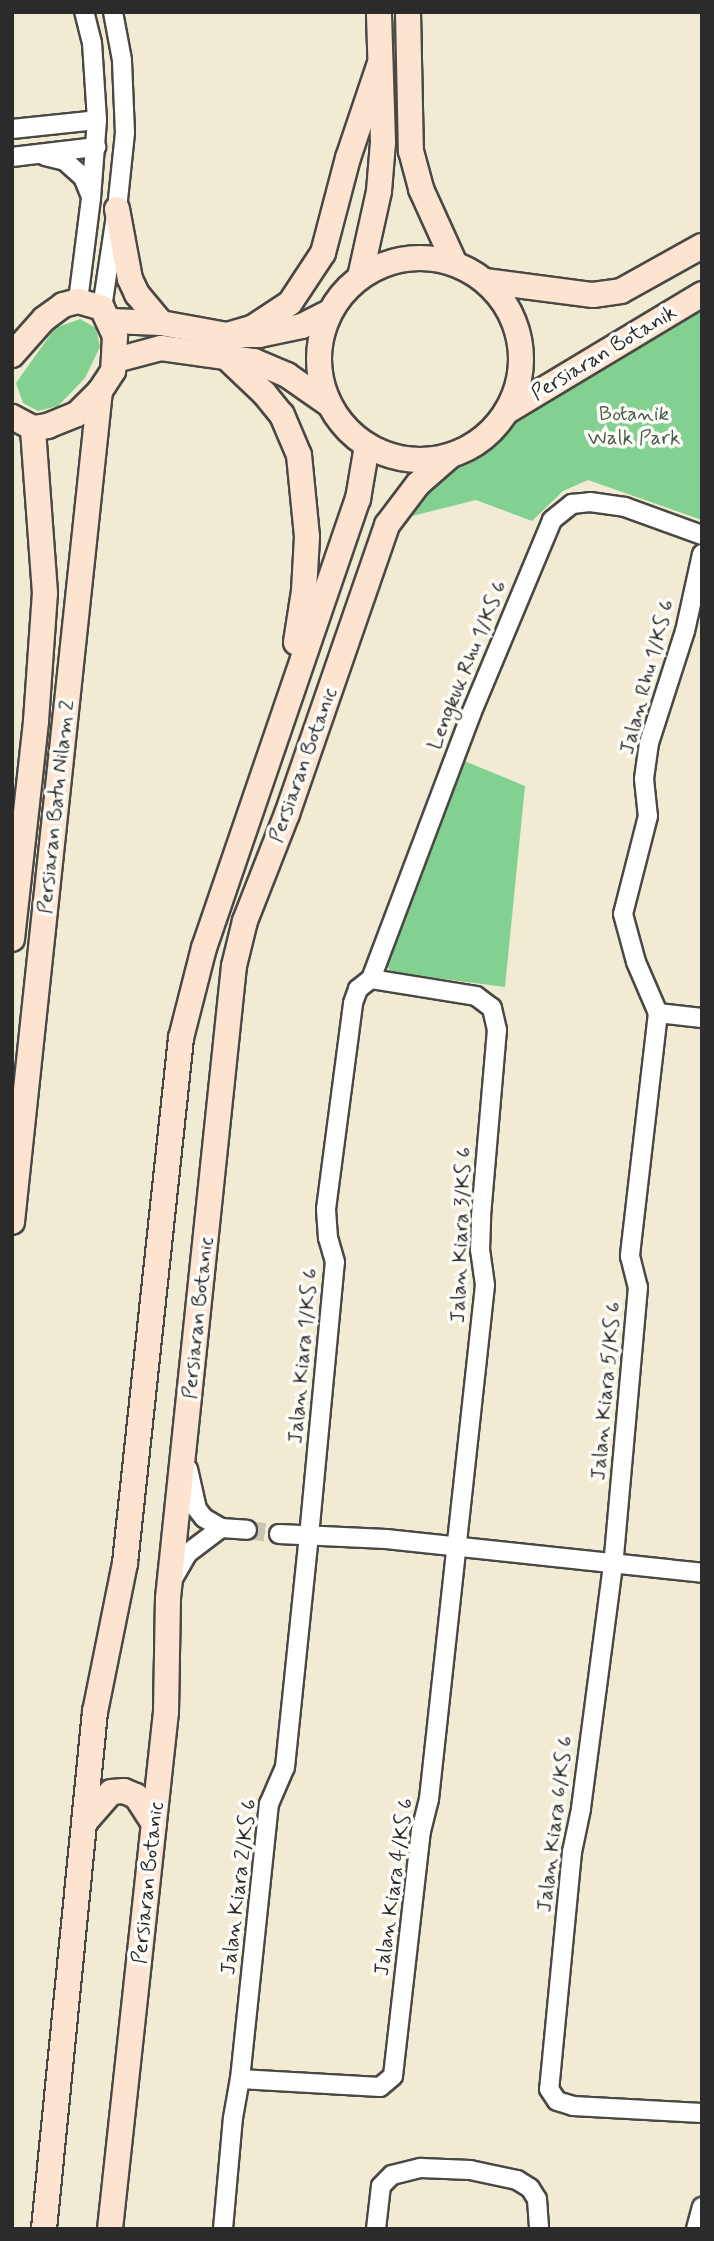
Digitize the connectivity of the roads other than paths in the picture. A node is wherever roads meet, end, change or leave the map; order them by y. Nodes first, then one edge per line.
1 (84, 12) edge
2 (113, 12) edge
3 (379, 12) edge
4 (408, 12) edge
5 (380, 66) junction
6 (97, 120) junction
7 (12, 129) edge
8 (96, 147) junction
9 (38, 154) junction
10 (12, 157) edge
11 (91, 198) junction
12 (117, 209) junction
13 (702, 246) edge
14 (455, 264) junction
15 (360, 277) junction
16 (485, 281) junction
17 (702, 293) edge
18 (78, 301) junction
19 (330, 312) junction
20 (106, 315) junction
21 (161, 323) junction
22 (226, 346) junction
23 (12, 355) edge
24 (116, 360) junction
25 (100, 391) junction
26 (330, 405) junction
27 (506, 412) junction
28 (23, 423) edge
29 (367, 446) junction
30 (450, 456) junction
31 (702, 535) edge
32 (702, 554) edge
33 (287, 701) junction
34 (19, 871) junction
35 (49, 874) junction
36 (12, 939) edge
37 (371, 979) junction
38 (658, 1013) junction
39 (702, 1018) edge
40 (12, 1222) edge
41 (185, 1438) junction
42 (221, 1528) junction
43 (247, 1530) tunnel mouth
44 (279, 1534) tunnel mouth
45 (309, 1536) junction
46 (456, 1547) junction
47 (612, 1565) junction
48 (702, 1573) edge
49 (168, 1598) junction
50 (86, 1821) junction
51 (154, 1824) junction
52 (240, 2079) junction
53 (702, 2113) edge
54 (702, 2207) edge
55 (44, 2229) edge
56 (110, 2229) edge
57 (223, 2229) edge
58 (376, 2229) edge
59 (539, 2229) edge
60 (696, 2229) edge

1 - 6 street
2 - 12 street
3 - 5 main road
4 - 14 main road
5 - 15 main road
5 - 22 main road
6 - 7 street
6 - 8 street
8 - 9 street
8 - 11 street
9 - 10 street
9 - 11 street
11 - 18 street
12 - 20 street
12 - 21 main road
13 - 16 main road, Persiaran Botanik
14 - 15 main road
14 - 16 main road
15 - 19 main road
16 - 27 main road
17 - 27 main road, Persiaran Botanik
18 - 20 main road
18 - 23 main road
19 - 22 main road
19 - 26 main road
20 - 21 main road
20 - 24 main road
21 - 22 main road
22 - 24 main road
22 - 26 main road
22 - 33 main road
24 - 25 main road
25 - 28 main road
25 - 35 main road, Persiaran Batu Nilam 2
26 - 29 main road
27 - 30 main road
28 - 34 main road, Persiaran Batu Nilam 2
29 - 30 main road
29 - 33 main road, Persiaran Botanic
30 - 41 main road, Persiaran Botanic
31 - 37 street, Lengkuk Rhu 1/KS 6
32 - 38 street, Jalan Rhu 1/KS 6
33 - 50 main road, Persiaran Botanic
34 - 35 main road
34 - 36 main road, Persiaran Batu Nilam 2
35 - 40 main road, Persiaran Batu Nilam 2
37 - 45 street, Jalan Kiara 1/KS 6
37 - 46 street, Jalan Kiara 3/KS 6
38 - 39 street
38 - 47 street, Jalan Kiara 5/KS 6
41 - 42 street
41 - 49 main road, Persiaran Botanic
42 - 43 street
42 - 49 street
44 - 45 street
45 - 46 street
45 - 52 street, Jalan Kiara 2/KS 6
46 - 47 street
46 - 52 street, Jalan Kiara 4/KS 6
47 - 48 street
47 - 53 street, Jalan Kiara 6/KS 6
49 - 51 main road, Persiaran Botanic
50 - 51 main road
50 - 55 main road, Persiaran Botanic
51 - 56 main road, Persiaran Botanic
52 - 57 street, Jalan Kiara 2/KS 6
54 - 60 street
58 - 59 street

